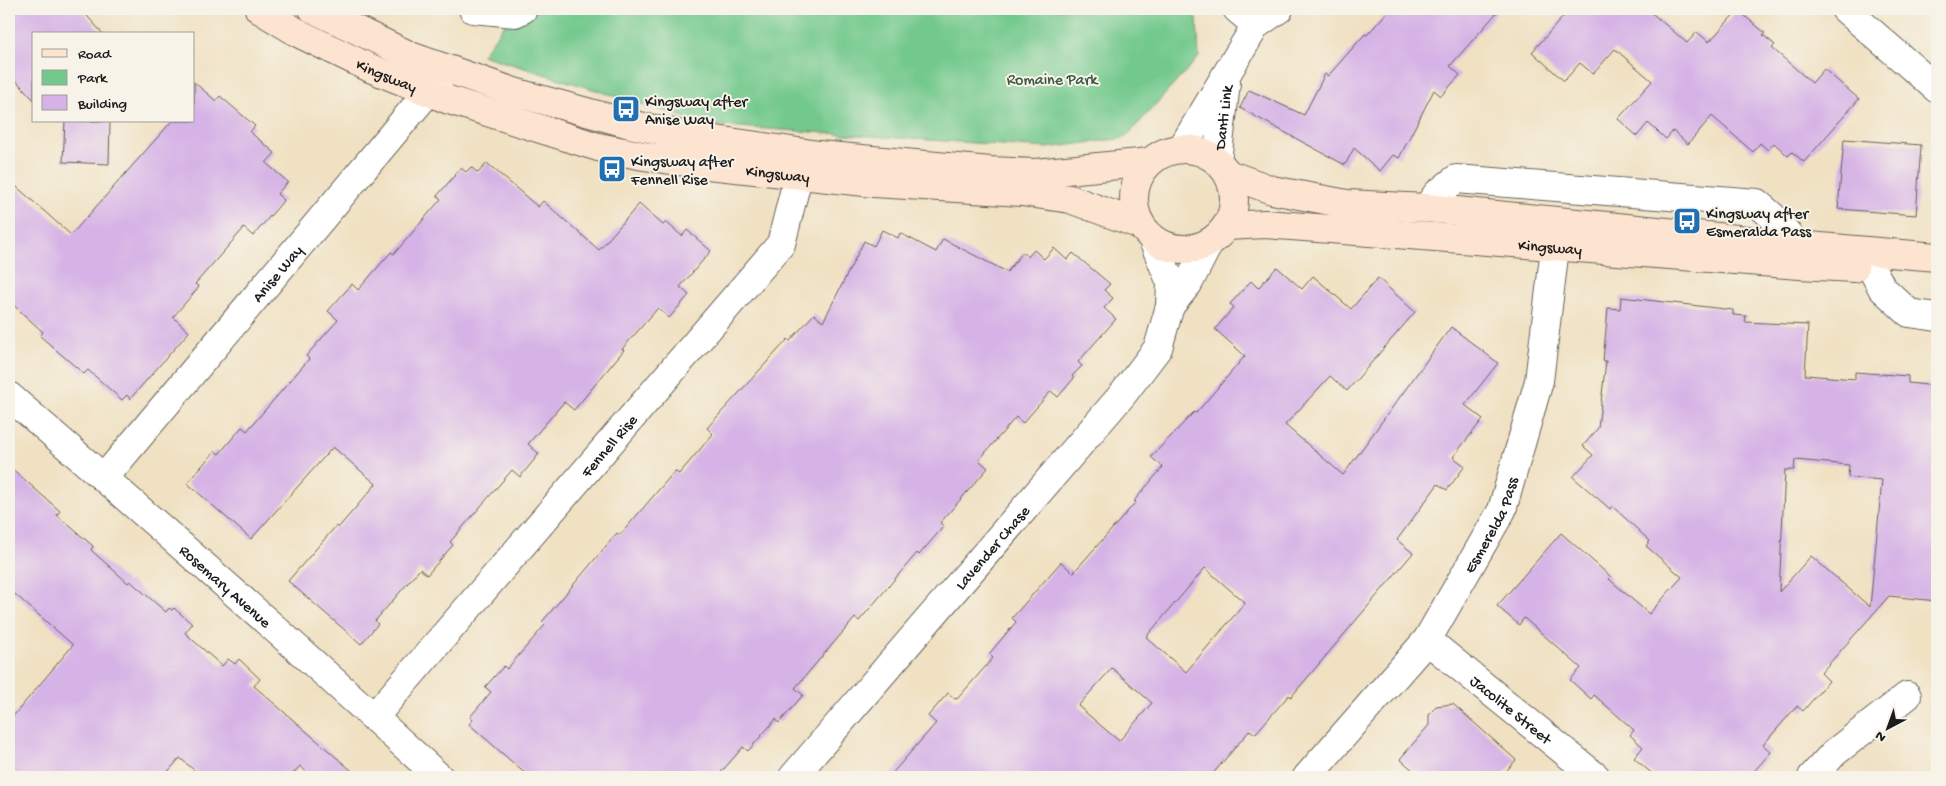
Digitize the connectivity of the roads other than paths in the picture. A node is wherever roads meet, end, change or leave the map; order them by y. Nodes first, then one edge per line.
1 (258, 9) edge
2 (313, 9) edge
3 (473, 9) edge
4 (523, 9) edge
5 (1279, 9) edge
6 (1845, 9) edge
7 (1246, 17) edge
8 (448, 69) junction
9 (1227, 74) junction
10 (1937, 88) edge
11 (429, 92) junction
12 (1182, 148) junction
13 (1150, 162) junction
14 (801, 164) junction
15 (1222, 168) junction
16 (1427, 208) junction
17 (1146, 231) junction
18 (1218, 234) junction
19 (1557, 234) junction
20 (1797, 245) junction
21 (1937, 257) edge
22 (1872, 269) junction
23 (1937, 274) edge
24 (1170, 306) junction
25 (1937, 317) edge
26 (9, 396) edge
27 (104, 478) junction
28 (1427, 640) junction
29 (1907, 696) dead end
30 (374, 718) junction
31 (439, 777) edge
32 (793, 777) edge
33 (1307, 777) edge
34 (1596, 777) edge
35 (1812, 777) edge

1 - 11 main road, Kingsway
2 - 8 main road, Kingsway
3 - 4 street
5 - 7 street, Danti Link
6 - 10 street
7 - 9 street, Danti Link
8 - 11 street, Anise Way
8 - 14 main road, Kingsway
9 - 12 street, Danti Link
9 - 15 street, Danti Link
11 - 14 main road, Kingsway
11 - 27 street, Anise Way
12 - 13 main road, Kingsway
12 - 15 main road, Kingsway
13 - 14 main road, Kingsway
13 - 17 main road, Kingsway
14 - 17 main road, Kingsway
14 - 30 street, Fennell Rise
15 - 16 main road, Kingsway
15 - 18 main road
16 - 19 main road, Kingsway
16 - 20 street
17 - 18 main road, Kingsway
17 - 24 street, Lavender Chase
18 - 19 main road, Kingsway
18 - 24 street, Lavender Chase
19 - 20 main road, Kingsway
19 - 22 main road, Kingsway
19 - 28 street, Esmerelda Pass
20 - 21 main road, Kingsway
22 - 23 main road, Kingsway
22 - 25 street
24 - 32 street, Lavender Chase
26 - 27 street, Rosemary Avenue
27 - 30 street, Rosemary Avenue
28 - 33 street, Esmerelda Pass
28 - 34 street, Jacolite Street
29 - 35 street
30 - 31 street, Rosemary Avenue

